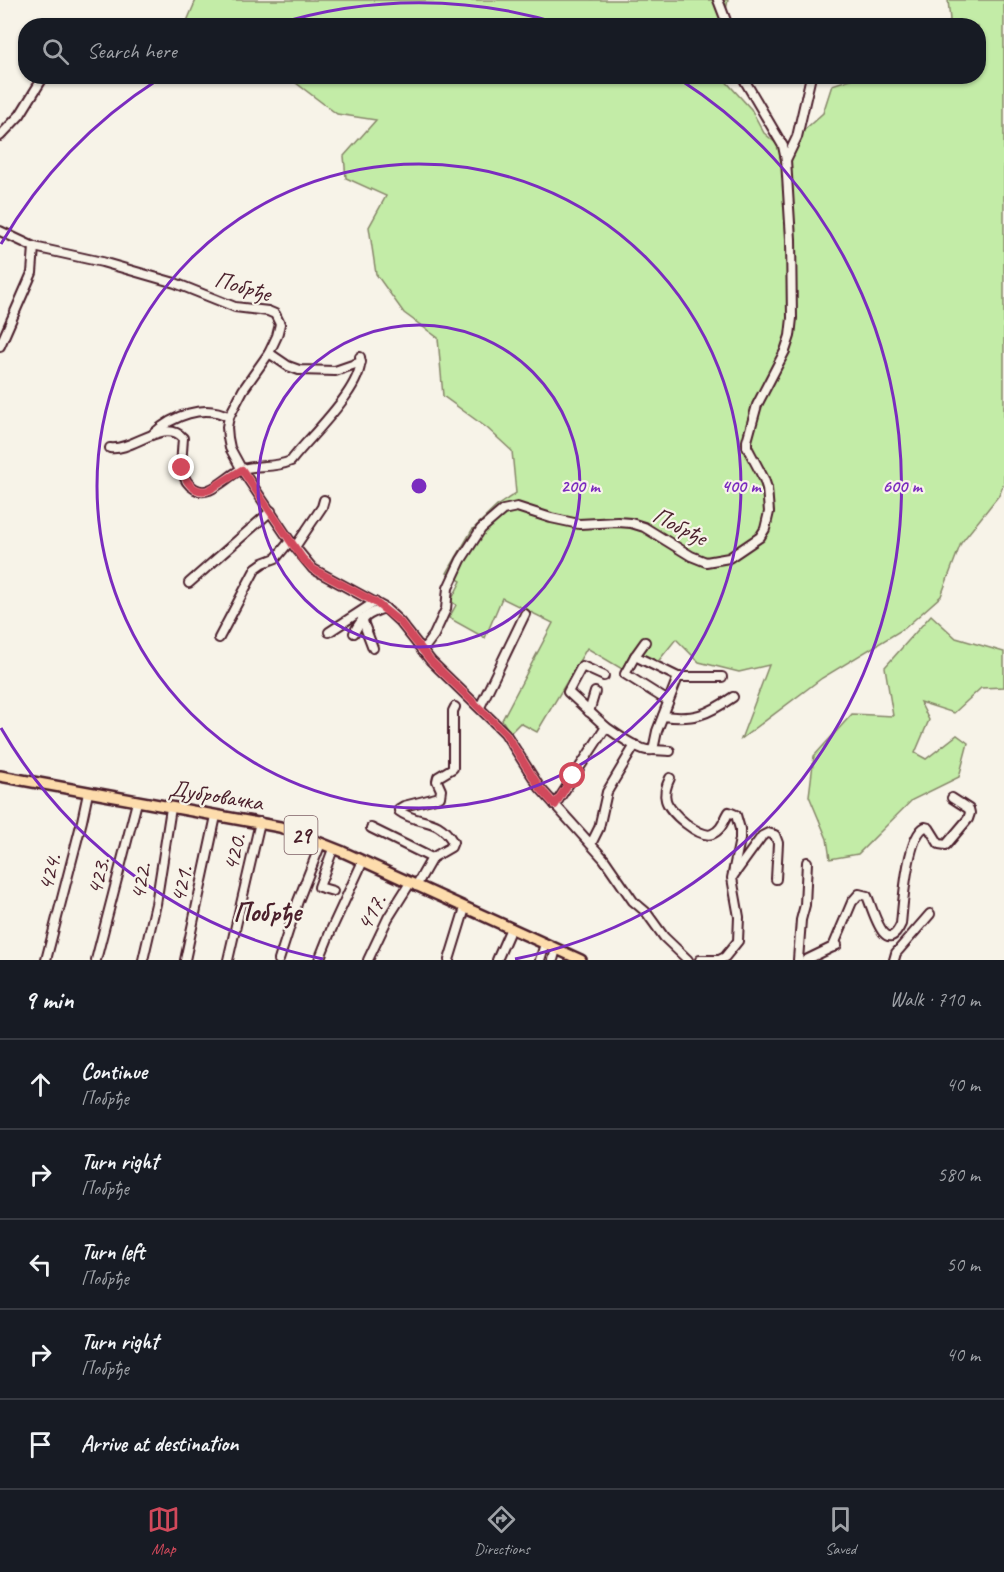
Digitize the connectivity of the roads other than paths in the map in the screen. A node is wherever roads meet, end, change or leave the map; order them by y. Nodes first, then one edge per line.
1 (718, 0) edge
2 (725, 18) edge
3 (39, 84) edge
4 (747, 84) edge
5 (809, 84) edge
6 (0, 136) edge
7 (786, 160) junction
8 (0, 231) edge
9 (34, 247) junction
10 (0, 346) edge
11 (269, 352) junction
12 (229, 417) junction
13 (152, 435) junction
14 (110, 448) dead end
15 (242, 470) junction
16 (324, 500) dead end
17 (271, 511) junction
18 (293, 544) junction
19 (189, 583) dead end
20 (375, 602) junction
21 (385, 608) junction
22 (525, 614) dead end
23 (362, 619) junction
24 (329, 632) dead end
25 (354, 633) dead end
26 (219, 638) dead end
27 (645, 642) dead end
28 (373, 648) dead end
29 (422, 651) junction
30 (635, 656) junction
31 (604, 676) dead end
32 (678, 677) junction
33 (722, 677) dead end
34 (595, 692) dead end
35 (733, 697) dead end
36 (668, 701) junction
37 (455, 706) dead end
38 (480, 707) junction
39 (589, 712) junction
40 (663, 717) junction
41 (606, 726) junction
42 (634, 745) junction
43 (653, 750) junction
44 (670, 751) dead end
45 (0, 776) edge
46 (670, 778) dead end
47 (88, 793) junction
48 (952, 798) dead end
49 (137, 802) junction
50 (555, 805) junction
51 (171, 808) junction
52 (216, 816) junction
53 (260, 822) junction
54 (371, 828) dead end
55 (321, 843) junction
56 (591, 844) junction
57 (333, 849) junction
58 (432, 858) junction
59 (363, 861) junction
60 (807, 862) dead end
61 (732, 878) junction
62 (776, 879) dead end
63 (413, 884) junction
64 (333, 891) dead end
65 (465, 908) junction
66 (930, 914) dead end
67 (511, 928) junction
68 (546, 944) junction
69 (556, 949) junction
70 (46, 960) edge
71 (96, 960) edge
72 (143, 960) edge
73 (185, 960) edge
74 (228, 960) edge
75 (279, 960) edge
76 (319, 960) edge
77 (368, 960) edge
78 (449, 960) edge
79 (497, 960) edge
80 (540, 960) edge
81 (553, 960) edge
82 (581, 960) edge
83 (688, 960) edge
84 (700, 960) edge
85 (798, 960) edge
86 (806, 960) edge
87 (894, 960) edge

1 - 2 street
3 - 6 street
4 - 7 street
5 - 7 street
7 - 29 street, Побрђе
8 - 9 street, Побрђе
9 - 10 street
9 - 11 street, Побрђе
11 - 12 street, Побрђе
11 - 15 street
12 - 13 street
12 - 15 street, Побрђе
13 - 14 street
13 - 15 street
15 - 17 street, Побрђе
16 - 18 street
17 - 18 street, Побрђе
17 - 19 street
18 - 20 street, Побрђе
18 - 26 street
20 - 21 street, Побрђе
20 - 24 street
21 - 23 street
21 - 29 street, Побрђе
22 - 38 street
23 - 25 street
23 - 28 street
27 - 30 street
29 - 38 street, Побрђе
30 - 32 street
30 - 36 street
31 - 39 street
32 - 33 street
32 - 36 street
34 - 39 street
35 - 40 street
36 - 40 street
37 - 58 street
38 - 50 street, Побрђе
39 - 41 street
40 - 43 street
41 - 42 street
41 - 50 street
42 - 43 street
42 - 56 street
43 - 44 street
45 - 47 main road, Дубровачка / 29
46 - 61 street
47 - 49 main road, Дубровачка / 29
47 - 70 street, 424.
48 - 86 street
49 - 51 main road, Дубровачка / 29
49 - 71 street, 423.
50 - 56 street, Побрђе
51 - 52 main road, Дубровачка / 29
51 - 72 street, 422.
52 - 53 main road, Дубровачка / 29
52 - 73 street, 421.
53 - 55 main road, Дубровачка / 29
53 - 74 street, 420.
54 - 58 street
55 - 57 main road, Дубровачка / 29
55 - 75 street
56 - 83 street, Побрђе
57 - 59 main road, Дубровачка / 29
57 - 64 street
58 - 63 street
59 - 63 main road, Дубровачка / 29
59 - 76 street
60 - 85 street
61 - 62 street
61 - 84 street
63 - 65 main road, Дубровачка / 29
63 - 77 street, 417.
65 - 67 main road, Дубровачка / 29
65 - 78 street
66 - 87 street
67 - 68 main road, Дубровачка / 29
67 - 79 street
68 - 69 main road, Дубровачка / 29
68 - 80 street
69 - 81 street
69 - 82 main road, Дубровачка / 29

